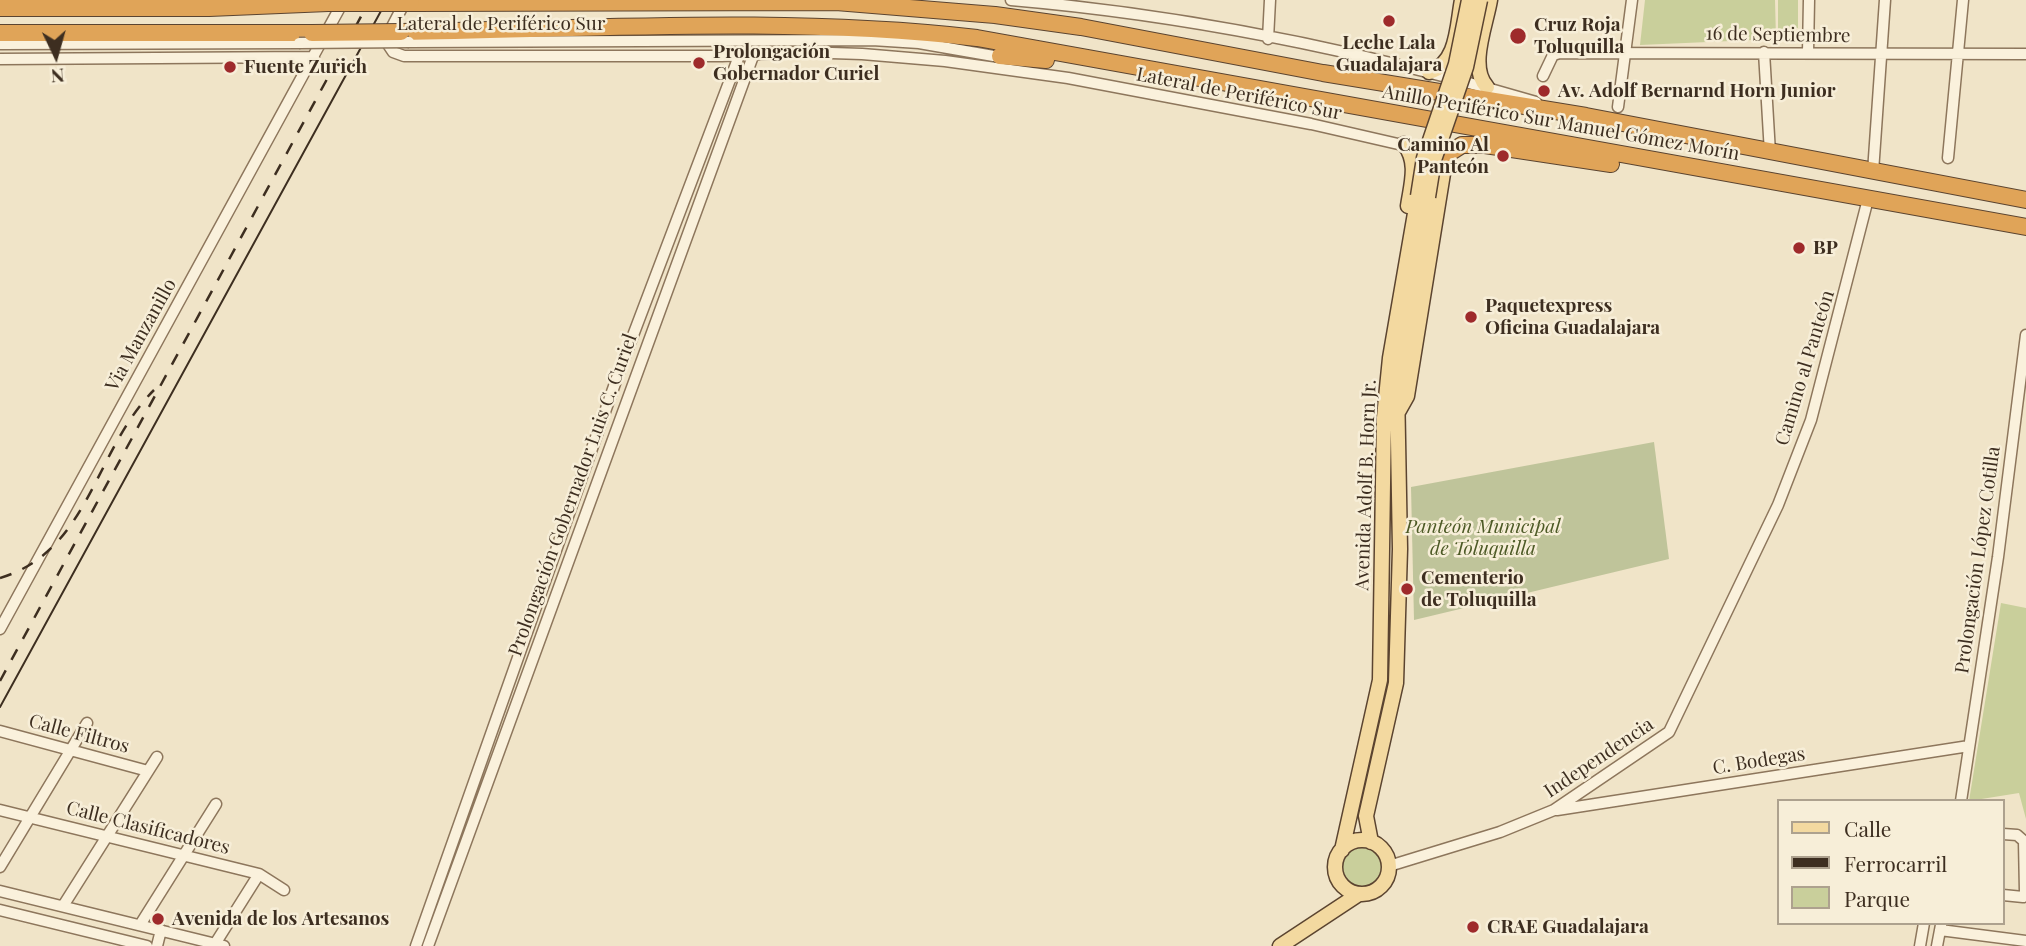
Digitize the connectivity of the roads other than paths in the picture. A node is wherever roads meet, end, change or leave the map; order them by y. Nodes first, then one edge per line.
1 (1011, 0) edge
2 (1040, 0) edge
3 (1270, 0) edge
4 (1462, 0) edge
5 (1469, 0) edge
6 (1480, 0) edge
7 (1490, 0) edge
8 (1632, 0) edge
9 (1809, 0) edge
10 (1885, 0) edge
11 (1963, 0) edge
12 (336, 1) edge
13 (408, 1) edge
14 (829, 1) edge
15 (1060, 4) junction
16 (0, 8) edge
17 (0, 33) edge
18 (1455, 34) junction
19 (405, 37) junction
20 (306, 38) junction
21 (1483, 38) junction
22 (1268, 39) junction
23 (0, 44) edge
24 (1626, 51) junction
25 (1764, 52) junction
26 (1808, 52) junction
27 (1883, 53) junction
28 (1958, 53) junction
29 (2026, 54) edge
30 (739, 56) junction
31 (753, 56) junction
32 (1000, 56) junction
33 (314, 57) junction
34 (0, 59) edge
35 (1143, 69) junction
36 (1429, 72) junction
37 (1543, 76) dead end
38 (1068, 78) junction
39 (1488, 87) junction
40 (1618, 107) dead end
41 (1586, 116) junction
42 (1404, 144) junction
43 (1770, 153) junction
44 (1446, 155) junction
45 (1948, 158) dead end
46 (1873, 172) junction
47 (1413, 174) junction
48 (1730, 174) junction
49 (1441, 179) junction
50 (1423, 196) junction
51 (1868, 199) junction
52 (2026, 200) edge
53 (2026, 227) edge
54 (2026, 335) edge
55 (1390, 417) junction
56 (1759, 542) joint
57 (3, 617) edge
58 (0, 629) edge
59 (87, 723) dead end
60 (0, 731) edge
61 (1969, 746) junction
62 (71, 750) junction
63 (157, 757) dead end
64 (148, 771) junction
65 (1962, 795) edge
66 (216, 804) dead end
67 (0, 810) edge
68 (1554, 810) junction
69 (30, 817) junction
70 (2005, 834) edge
71 (107, 836) junction
72 (1371, 842) junction
73 (1342, 850) junction
74 (184, 855) junction
75 (1389, 866) junction
76 (0, 867) edge
77 (259, 874) junction
78 (1339, 882) junction
79 (284, 890) dead end
80 (0, 891) edge
81 (1359, 894) junction
82 (2005, 895) edge
83 (40, 901) junction
84 (64, 906) junction
85 (0, 910) edge
86 (33, 918) junction
87 (1316, 923) junction
88 (140, 925) junction
89 (1924, 925) edge
90 (1940, 927) edge
91 (161, 930) junction
92 (2026, 941) edge
93 (120, 943) edge
94 (219, 945) edge
95 (147, 946) edge
96 (157, 946) edge
97 (416, 946) edge
98 (428, 946) edge
99 (1280, 946) edge
100 (1920, 946) edge
101 (1937, 946) edge

1 - 15 street
2 - 15 street
3 - 22 street
4 - 18 main road
5 - 50 main road, Avenida Adolf B. Horn Jr., bridge
6 - 50 main road, Avenida Adolf B. Horn Jr., bridge
7 - 21 main road
8 - 24 street
9 - 26 street
10 - 27 street
11 - 28 street
12 - 13 highway, Anillo Periférico Sur Manuel Gómez Morín, bridge
12 - 16 highway, Anillo Periférico Sur Manuel Gómez Morín
12 - 33 street, Via Manzanillo
13 - 14 highway, Anillo Periférico Sur Manuel Gómez Morín
13 - 30 street
14 - 41 highway, Anillo Periférico Sur Manuel Gómez Morín
15 - 22 street
17 - 20 highway, Anillo Periférico Sur Manuel Gómez Morín
18 - 21 main road
18 - 36 main road
19 - 20 highway, Anillo Periférico Sur Manuel Gómez Morín, bridge
19 - 32 street, Lateral de Periférico Sur
19 - 35 highway, Anillo Periférico Sur Manuel Gómez Morín
20 - 23 street
21 - 39 main road
22 - 36 street
24 - 25 street, 16 de Septiembre
24 - 37 street, 16 de Septiembre
24 - 40 street
25 - 26 street, 16 de Septiembre
25 - 43 street
26 - 27 street, 16 de Septiembre
27 - 28 street, 16 de Septiembre
27 - 46 street
28 - 29 street, 16 de Septiembre
28 - 45 street
30 - 31 street
30 - 97 street, Prolongación Gobernador Luis C. Curiel
31 - 38 street
31 - 98 street, Prolongación Gobernador Luis C. Curiel
32 - 35 highway
32 - 38 street, Lateral de Periférico Sur
33 - 34 street
33 - 57 street, Via Manzanillo
35 - 48 highway, Anillo Periférico Sur Manuel Gómez Morín
36 - 39 street
38 - 42 street, Lateral de Periférico Sur
39 - 41 street
41 - 43 highway, Anillo Periférico Sur Manuel Gómez Morín
42 - 44 street, Lateral de Periférico Sur
42 - 47 main road
43 - 46 highway, Anillo Periférico Sur Manuel Gómez Morín
44 - 48 highway
44 - 49 main road
46 - 52 highway, Anillo Periférico Sur Manuel Gómez Morín
47 - 49 main road
47 - 55 main road
48 - 51 highway, Anillo Periférico Sur Manuel Gómez Morín
49 - 55 main road
50 - 55 main road, Avenida Adolf B. Horn Jr.
51 - 53 highway, Anillo Periférico Sur Manuel Gómez Morín
51 - 56 street, Camino al Panteón
54 - 61 street, Prolongación López Cotilla
55 - 72 main road, Avenida Adolf B. Horn Jr.
55 - 73 main road, Avenida Adolf B. Horn Jr.
56 - 68 street, Independencia
57 - 58 street, Via Manzanillo
59 - 62 street
60 - 62 street, Calle Filtros
61 - 65 street, Prolongación López Cotilla
61 - 68 street, C. Bodegas
62 - 64 street, Calle Filtros
62 - 69 street
63 - 64 street
64 - 71 street
66 - 74 street
67 - 69 street, Calle Clasificadores
68 - 75 street, Independencia
69 - 71 street, Calle Clasificadores
69 - 76 street
70 - 82 street
71 - 74 street, Calle Clasificadores
71 - 84 street
72 - 73 main road
72 - 75 main road
73 - 78 main road
74 - 77 street, Calle Clasificadores
74 - 88 street
75 - 81 main road
77 - 79 street, Calle Clasificadores
77 - 94 street
78 - 81 main road
78 - 87 main road
80 - 83 street
81 - 87 main road
83 - 84 street
83 - 86 street
84 - 88 street
85 - 86 street
86 - 93 street
87 - 99 main road
88 - 91 street
89 - 100 street
90 - 92 street
90 - 101 street
91 - 94 street
91 - 96 street
93 - 95 street

